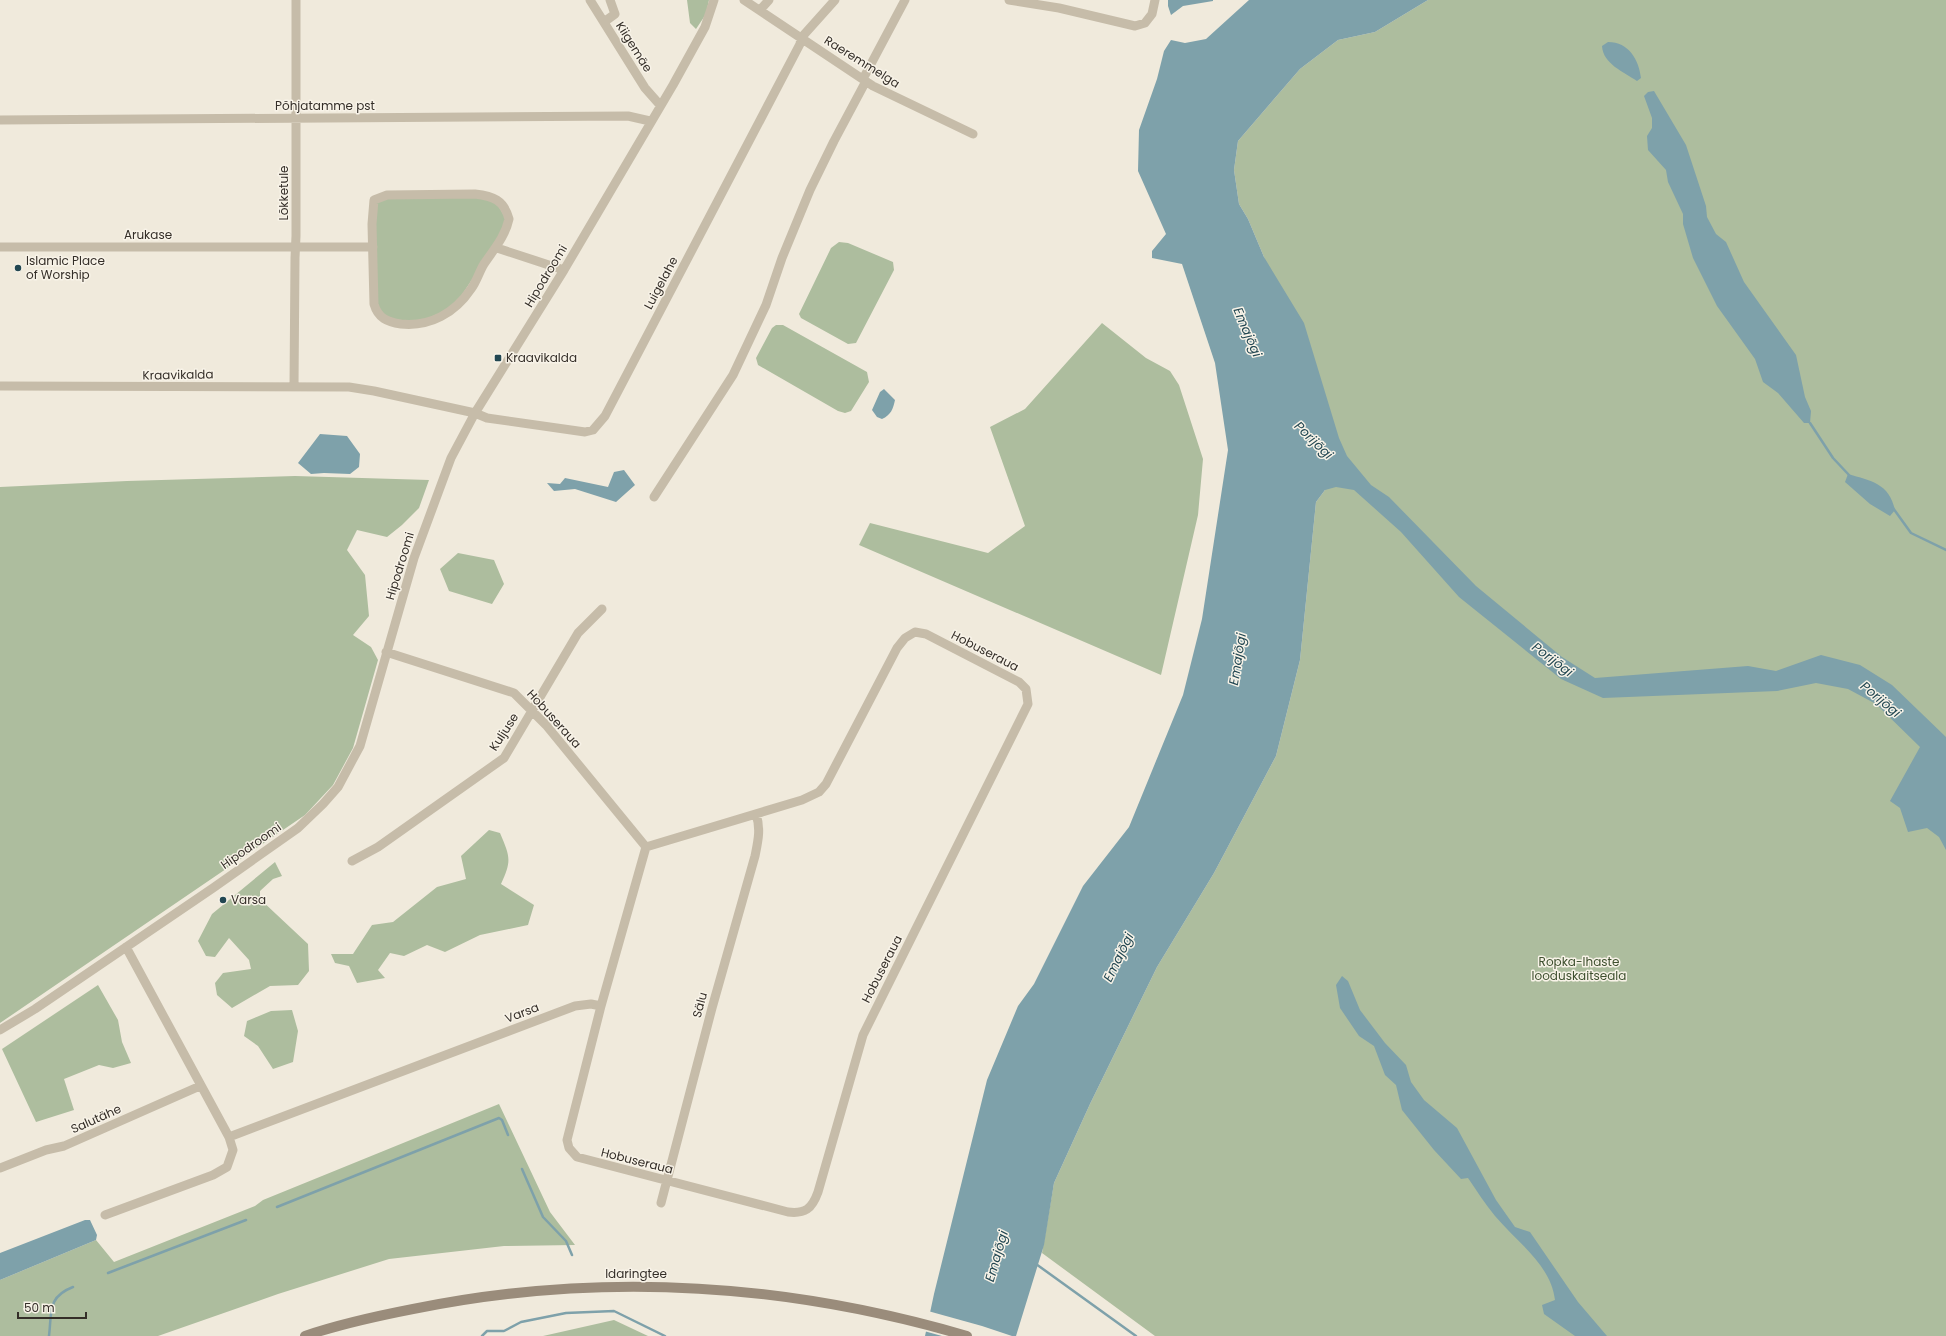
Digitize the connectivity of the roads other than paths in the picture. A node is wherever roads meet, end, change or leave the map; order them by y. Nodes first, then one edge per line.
1 (296, 0) edge
2 (590, 0) edge
3 (610, 0) edge
4 (714, 0) edge
5 (744, 0) edge
6 (769, 0) edge
7 (835, 0) edge
8 (905, 0) edge
9 (1009, 0) edge
10 (1155, 0) edge
11 (760, 10) junction
12 (604, 22) junction
13 (801, 38) junction
14 (865, 80) junction
15 (660, 104) junction
16 (296, 118) junction
17 (0, 120) edge
18 (650, 120) junction
19 (973, 134) dead end
20 (296, 246) junction
21 (0, 247) edge
22 (372, 247) junction
23 (497, 248) junction
24 (564, 270) junction
25 (0, 386) edge
26 (294, 387) junction
27 (475, 413) junction
28 (654, 497) dead end
29 (602, 609) dead end
30 (386, 652) junction
31 (532, 711) junction
32 (756, 814) junction
33 (646, 847) junction
34 (352, 861) dead end
35 (126, 947) junction
36 (601, 1006) junction
37 (0, 1030) edge
38 (200, 1086) junction
39 (229, 1137) junction
40 (0, 1168) edge
41 (668, 1181) junction
42 (661, 1203) dead end
43 (105, 1215) dead end
44 (305, 1336) edge
45 (967, 1336) edge

1 - 16 street, Lõkketule
2 - 12 street, Kiigemäe
3 - 12 street
4 - 15 street, Hipodroomi
5 - 11 street, Raeremmelga
6 - 11 street
7 - 13 street, Luigelahe
8 - 14 street
9 - 10 street
11 - 13 street, Raeremmelga
12 - 15 street, Kiigemäe
13 - 14 street, Raeremmelga
13 - 27 street, Luigelahe
14 - 19 street, Raeremmelga
14 - 28 street
15 - 18 street, Hipodroomi
16 - 17 street, Põhjatamme pst
16 - 18 street, Põhjatamme pst
16 - 20 street, Lõkketule
18 - 24 street, Hipodroomi
20 - 21 street, Arukase
20 - 22 street, Arukase
20 - 26 street, Lõkketule
22 - 23 street
22 - 23 street
23 - 24 street
24 - 27 street, Hipodroomi
25 - 26 street, Kraavikalda
26 - 27 street, Kraavikalda
27 - 30 street, Hipodroomi
29 - 31 street, Kuljuse
30 - 31 street, Hobuseraua
30 - 35 street, Hipodroomi
31 - 33 street, Hobuseraua
31 - 34 street, Kuljuse
32 - 33 street, Hobuseraua
32 - 41 street, Sälu
32 - 41 street, Hobuseraua
33 - 36 street, Hobuseraua
35 - 37 street, Hipodroomi
35 - 38 street
36 - 39 street, Varsa
36 - 41 street, Hobuseraua
38 - 39 street
38 - 40 street, Salutähe
39 - 43 street
41 - 42 street, Sälu
44 - 45 main road, Idaringtee

